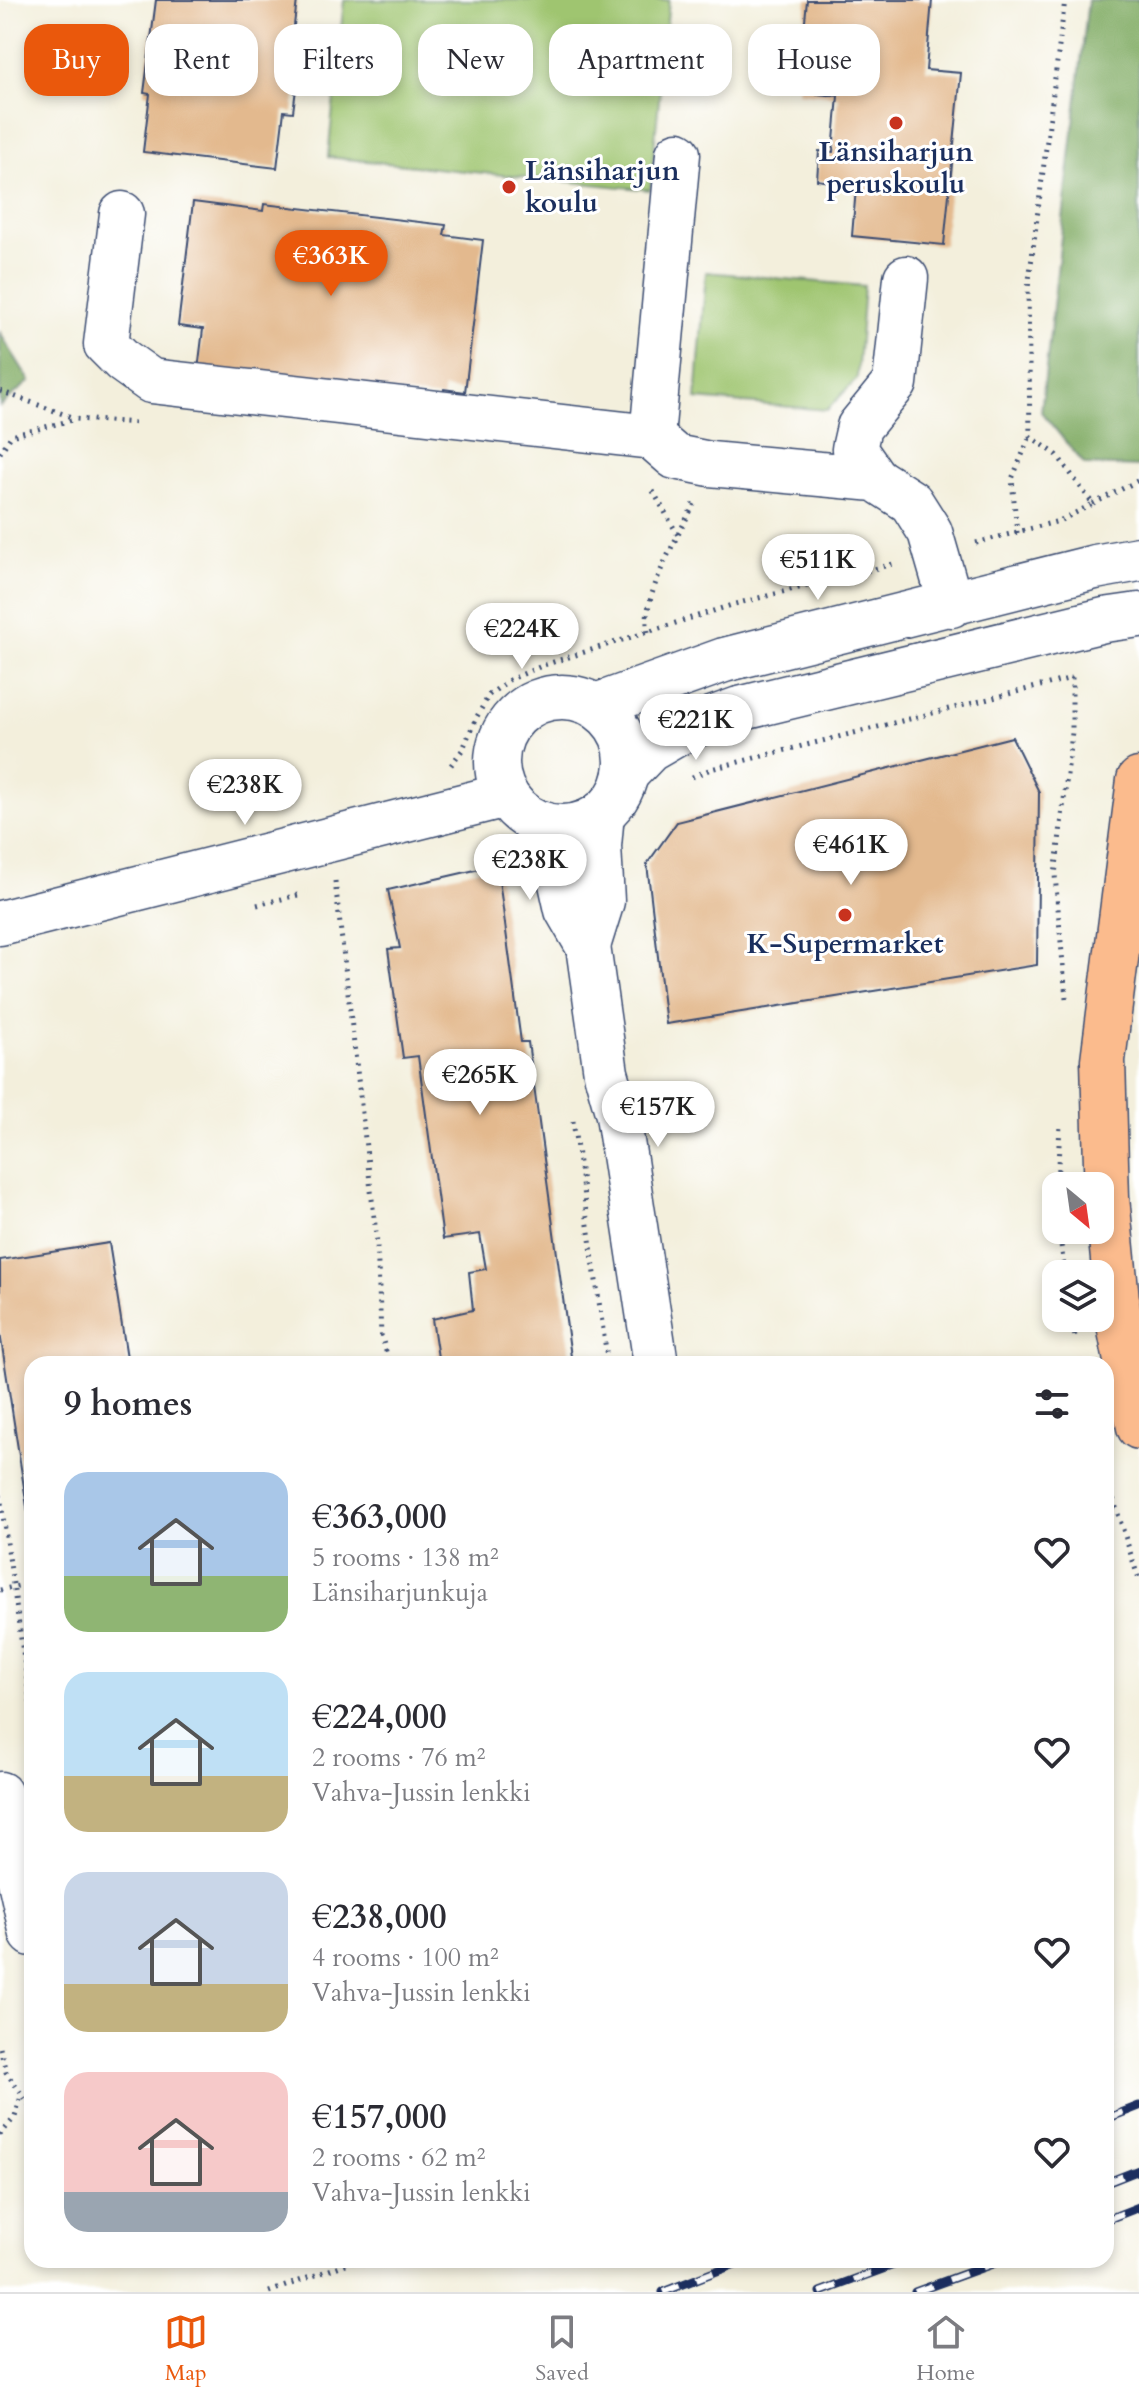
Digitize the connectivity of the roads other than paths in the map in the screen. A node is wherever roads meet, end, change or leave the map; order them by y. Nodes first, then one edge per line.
1 (678, 154) dead end
2 (122, 214) dead end
3 (906, 278) dead end
4 (652, 437) junction
5 (875, 479) junction
6 (1139, 559) edge
7 (951, 605) junction
8 (1139, 615) edge
9 (596, 706) junction
10 (626, 774) junction
11 (1139, 780) edge
12 (506, 795) junction
13 (602, 813) junction
14 (543, 824) junction
15 (0, 923) edge
16 (588, 946) junction
17 (655, 1356) edge
18 (1139, 1427) edge
19 (0, 1794) edge
20 (24, 1899) edge

1 - 4 street
2 - 4 street
3 - 5 street
4 - 5 street
5 - 7 street
6 - 7 street
7 - 9 street
8 - 10 street
9 - 10 street
9 - 12 street
10 - 13 street
11 - 18 main road
12 - 14 street
12 - 15 street
13 - 14 street
13 - 16 street
14 - 16 street
16 - 17 street
19 - 20 street

